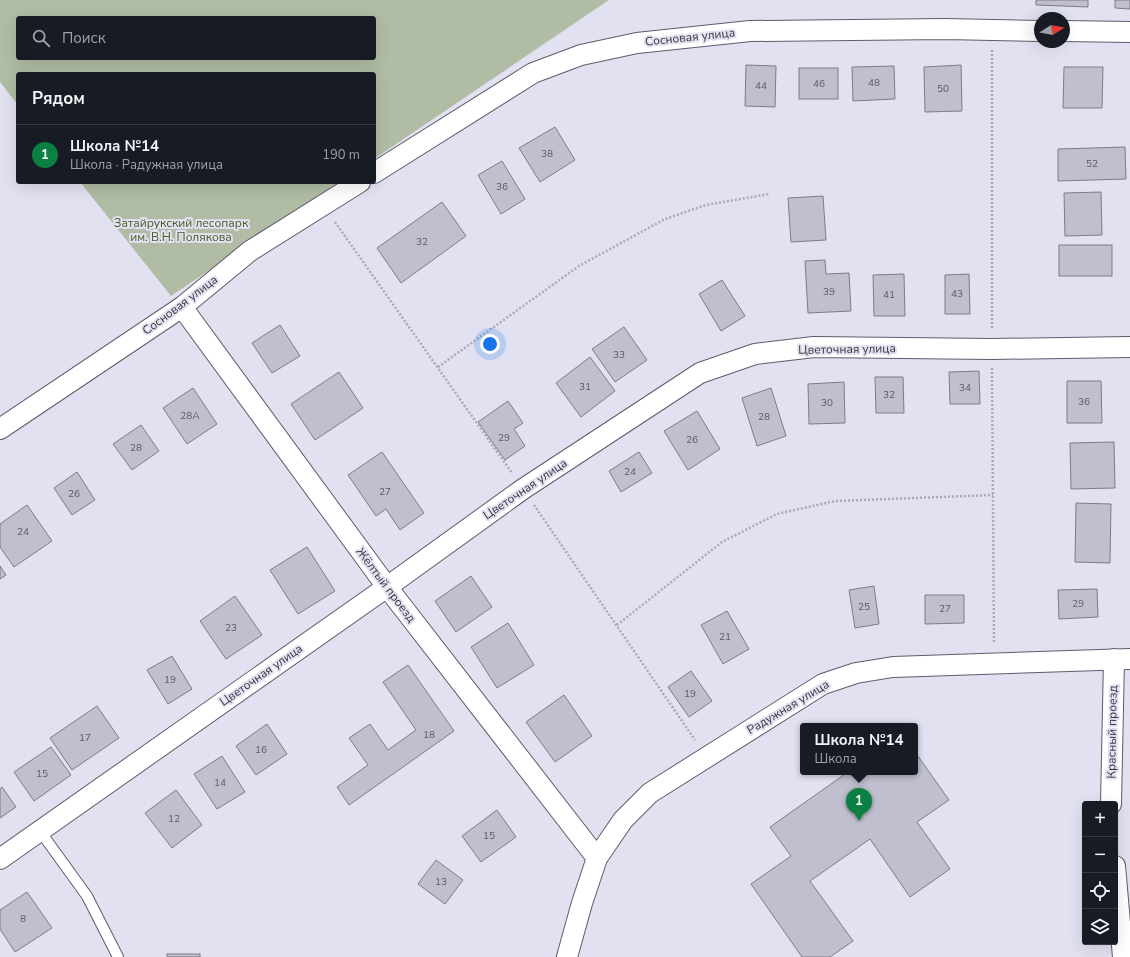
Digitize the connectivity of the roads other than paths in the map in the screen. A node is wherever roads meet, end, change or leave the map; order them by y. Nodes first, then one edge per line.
1 (1034, 31) edge
2 (1070, 31) edge
3 (1130, 32) edge
4 (376, 172) edge
5 (357, 184) edge
6 (182, 307) junction
7 (1130, 347) edge
8 (0, 429) edge
9 (386, 587) junction
10 (1122, 659) edge
11 (1111, 801) edge
12 (40, 831) junction
13 (597, 858) junction
14 (0, 859) edge
15 (1116, 873) edge
16 (118, 957) edge
17 (567, 957) edge
18 (1123, 957) edge

1 - 4 street, Сосновая улица
2 - 3 street
5 - 6 street, Сосновая улица
6 - 8 street, Сосновая улица
6 - 9 street, Жёлтый проезд
7 - 9 street, Цветочная улица
9 - 12 street, Цветочная улица
9 - 13 street, Жёлтый проезд
10 - 11 street, Красный проезд
10 - 13 street, Радужная улица
12 - 14 street, Цветочная улица
12 - 16 lane
13 - 17 street, Радужная улица
15 - 18 street

